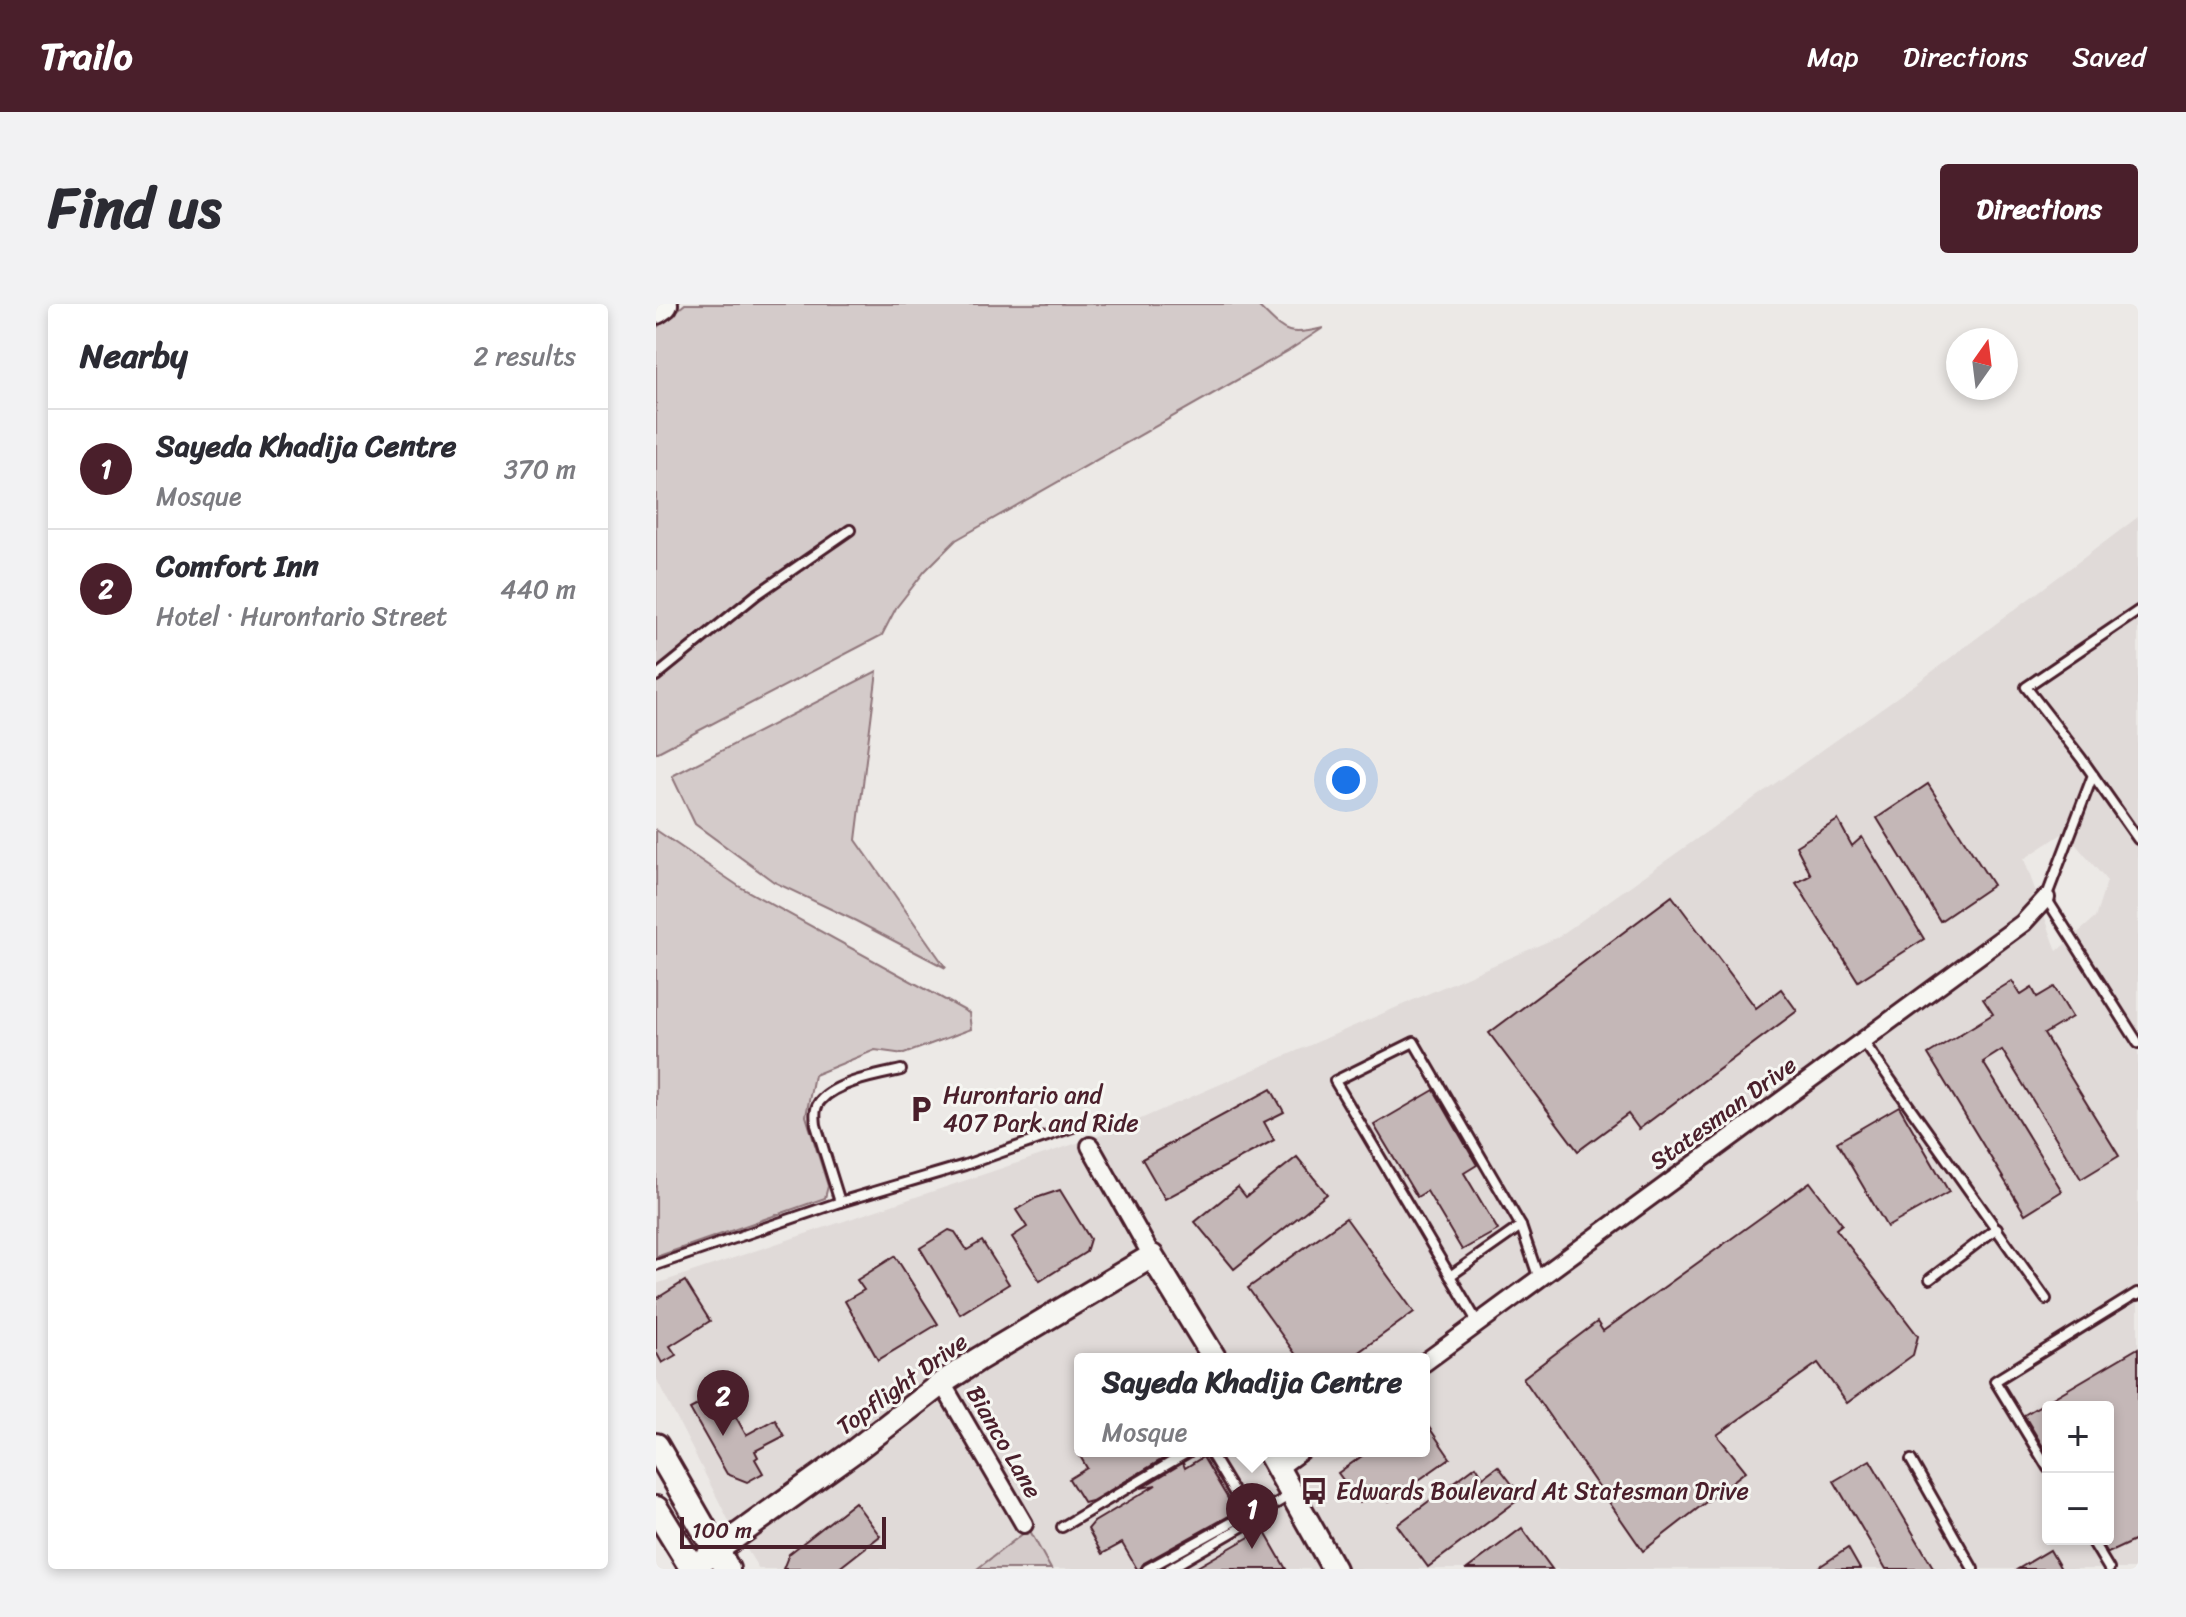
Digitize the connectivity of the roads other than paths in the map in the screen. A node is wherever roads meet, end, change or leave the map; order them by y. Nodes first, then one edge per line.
1 (663, 304) edge
2 (656, 309) edge
3 (850, 530) dead end
4 (2138, 611) edge
5 (656, 676) edge
6 (2093, 775) junction
7 (2138, 839) edge
8 (2046, 898) junction
9 (1863, 1041) junction
10 (2138, 1043) edge
11 (901, 1070) dead end
12 (1073, 1127) dead end
13 (1090, 1146) dead end
14 (840, 1202) junction
15 (1521, 1226) junction
16 (1997, 1228) junction
17 (1152, 1256) junction
18 (656, 1265) edge
19 (1450, 1276) junction
20 (1539, 1279) junction
21 (1930, 1279) dead end
22 (2138, 1295) edge
23 (2046, 1299) dead end
24 (1478, 1323) junction
25 (1211, 1353) edge
26 (1430, 1359) edge
27 (942, 1383) junction
28 (656, 1446) edge
29 (1180, 1457) edge
30 (1213, 1457) edge
31 (2042, 1458) edge
32 (1273, 1459) edge
33 (1911, 1460) dead end
34 (1293, 1493) junction
35 (1265, 1508) junction
36 (656, 1509) edge
37 (1247, 1514) junction
38 (1024, 1524) dead end
39 (1062, 1527) dead end
40 (2095, 1545) edge
41 (722, 1560) edge
42 (692, 1569) edge
43 (1147, 1569) edge
44 (1169, 1569) edge
45 (1334, 1569) edge
46 (1973, 1569) edge
47 (2109, 1569) edge

1 - 2 highway
3 - 5 lane
4 - 6 lane
6 - 7 lane
6 - 8 lane
8 - 9 street, Statesman Drive
8 - 10 lane
9 - 16 lane
9 - 20 street, Statesman Drive
11 - 14 lane
12 - 14 lane
13 - 17 street
14 - 18 lane
15 - 19 lane
15 - 19 lane
15 - 20 lane
16 - 21 lane
16 - 23 lane
17 - 25 street
17 - 27 street, Topflight Drive
19 - 24 lane
20 - 24 street, Statesman Drive
22 - 31 lane
24 - 26 street, Statesman Drive
27 - 38 street, Bianco Lane
27 - 41 street, Topflight Drive
28 - 41 main road
29 - 39 lane
30 - 37 lane
32 - 34 street
33 - 46 lane
34 - 35 lane
34 - 45 street
35 - 37 lane
35 - 44 lane
36 - 42 main road
37 - 43 lane
40 - 47 lane
41 - 42 street, Topflight Drive

